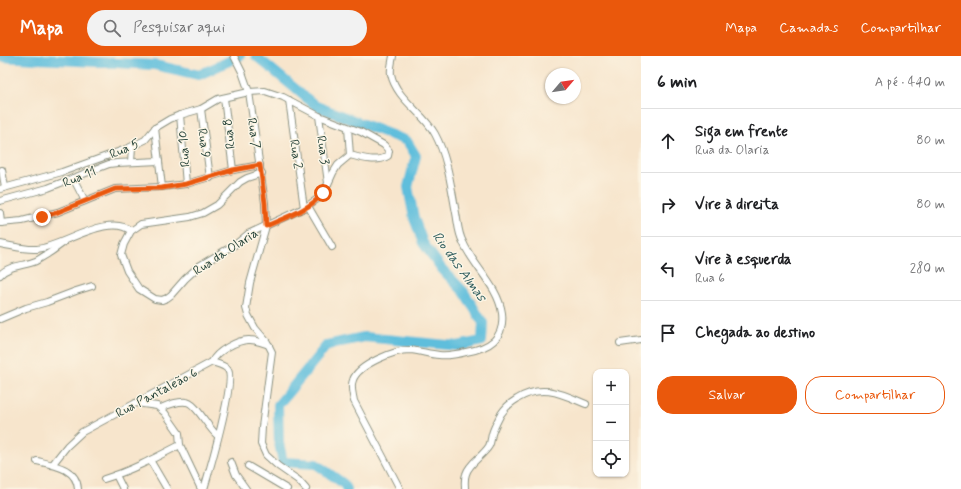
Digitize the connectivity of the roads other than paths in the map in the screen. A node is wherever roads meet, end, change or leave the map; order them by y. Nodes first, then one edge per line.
1 (234, 56) edge
2 (393, 56) edge
3 (249, 92) junction
4 (224, 98) junction
5 (289, 100) junction
6 (200, 109) junction
7 (180, 115) junction
8 (319, 116) junction
9 (155, 128) junction
10 (348, 128) junction
11 (132, 147) junction
12 (350, 155) junction
13 (159, 161) junction
14 (131, 162) junction
15 (260, 165) junction
16 (2, 170) dead end
17 (233, 170) junction
18 (262, 173) junction
19 (74, 178) junction
20 (210, 178) junction
21 (186, 184) junction
22 (328, 184) junction
23 (2, 188) edge
24 (162, 188) junction
25 (0, 201) edge
26 (85, 201) junction
27 (306, 207) junction
28 (0, 213) edge
29 (1, 223) edge
30 (266, 226) junction
31 (131, 231) junction
32 (67, 240) junction
33 (0, 244) edge
34 (332, 247) dead end
35 (0, 275) edge
36 (92, 286) dead end
37 (0, 319) edge
38 (641, 340) edge
39 (620, 343) dead end
40 (268, 345) junction
41 (212, 362) junction
42 (136, 403) junction
43 (586, 404) dead end
44 (161, 408) junction
45 (218, 436) junction
46 (180, 445) junction
47 (150, 460) junction
48 (37, 461) dead end
49 (231, 462) dead end
50 (52, 464) junction
51 (248, 466) dead end
52 (116, 476) junction
53 (104, 479) dead end
54 (78, 489) edge
55 (122, 489) edge
56 (167, 489) edge
57 (202, 489) edge
58 (246, 489) edge
59 (287, 489) edge
60 (306, 489) edge
61 (400, 489) edge
62 (465, 489) edge

1 - 3 street, Rua 7
2 - 61 street
3 - 4 street, Rua 5
3 - 5 street, Rua 5
3 - 15 street, Rua 7
4 - 6 street, Rua 5
4 - 17 street, Rua 8
5 - 8 street, Rua 5
5 - 27 street, Rua 2
6 - 7 street, Rua 5
6 - 20 street, Rua 9
7 - 9 street, Rua 5
7 - 21 street, Rua 10
8 - 10 street, Rua 5
8 - 22 street, Rua 3
9 - 11 street, Rua 5
9 - 13 street
10 - 12 street
10 - 12 street, Rua 5
11 - 14 street
11 - 23 street, Rua 5
12 - 22 street, Rua da Olaria
13 - 14 street, Rua 11
13 - 24 street
14 - 19 street, Rua 11
15 - 17 street
15 - 18 street, Rua 7
16 - 23 street
17 - 20 street
18 - 30 street, Rua 7
18 - 31 street
19 - 25 street, Rua 11
19 - 26 street
20 - 21 street
21 - 24 street
22 - 27 street, Rua da Olaria
24 - 26 street
26 - 29 street
27 - 30 street, Rua da Olaria
27 - 34 street, Rua 2
28 - 29 street
30 - 31 street, Rua da Olaria
30 - 40 street, Rua 7
31 - 32 street
32 - 33 street
32 - 35 street
36 - 37 street
38 - 39 street
40 - 41 street, Rua Pantaleão 6
40 - 60 street
41 - 42 street, Rua Pantaleão 6
41 - 45 street
42 - 44 street
42 - 50 street, Rua Pantaleão 6
43 - 62 street
44 - 45 street
44 - 46 street
45 - 57 street
46 - 47 street
46 - 57 street
47 - 52 street
47 - 56 street
48 - 50 street
49 - 58 street
50 - 54 street
51 - 59 street
52 - 53 street
52 - 55 street

